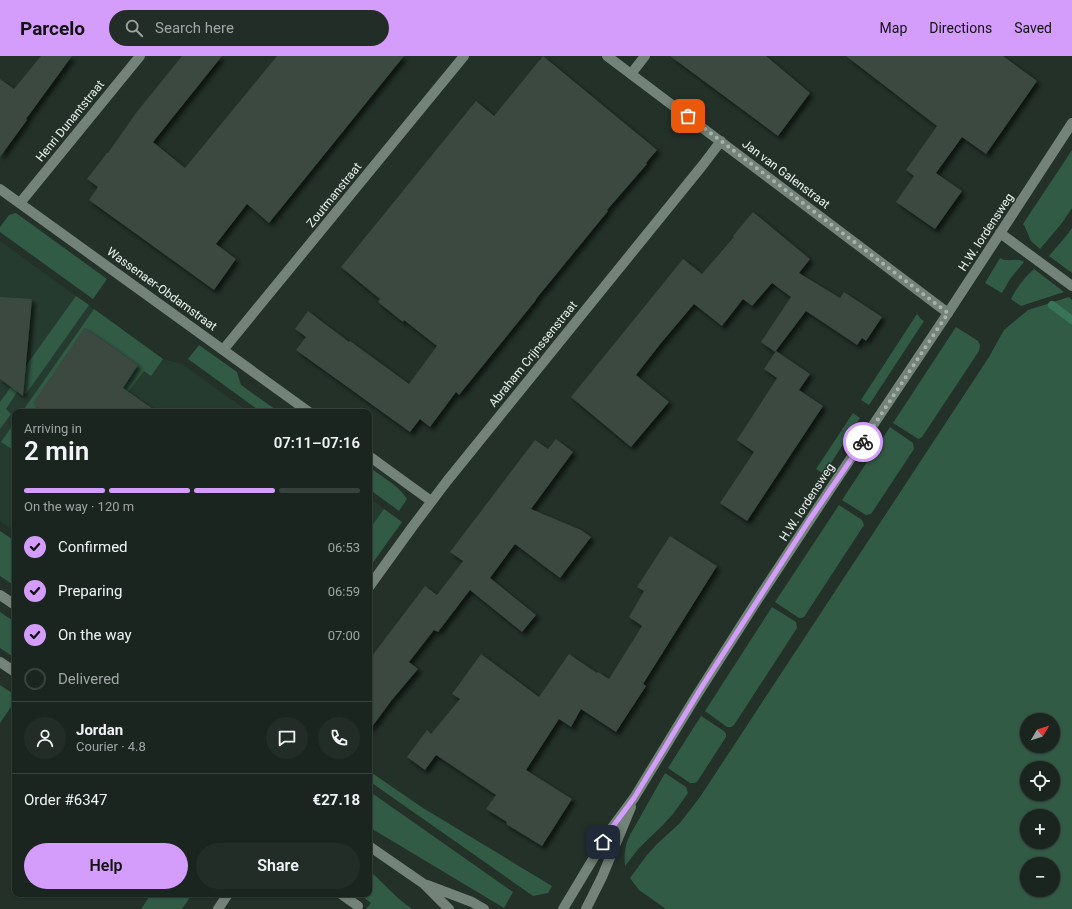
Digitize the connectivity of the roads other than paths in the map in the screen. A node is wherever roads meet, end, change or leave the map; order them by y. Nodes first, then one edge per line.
1 (140, 56) edge
2 (464, 56) edge
3 (607, 56) edge
4 (645, 56) edge
5 (631, 74) junction
6 (1072, 124) edge
7 (721, 141) junction
8 (0, 188) edge
9 (20, 203) junction
10 (1000, 232) junction
11 (1072, 286) edge
12 (948, 313) junction
13 (223, 350) junction
14 (305, 409) edge
15 (372, 458) edge
16 (431, 501) junction
17 (372, 583) edge
18 (0, 595) edge
19 (12, 603) edge
20 (0, 662) edge
21 (12, 670) edge
22 (634, 798) junction
23 (372, 848) edge
24 (424, 884) junction
25 (226, 897) edge
26 (345, 897) edge
27 (358, 906) dead end
28 (218, 909) edge
29 (449, 909) edge
30 (484, 909) edge
31 (563, 909) edge
32 (586, 909) edge

1 - 9 street, Henri Dunantstraat
2 - 13 street, Zoutmanstraat
3 - 5 street, Jan van Galenstraat
4 - 5 street
5 - 7 street, Jan van Galenstraat
6 - 10 street, H.W. Iordensweg
7 - 12 street, Jan van Galenstraat
7 - 16 street, Abraham Crijnssenstraat
8 - 9 street, Wassenaer-Obdamstraat
9 - 13 street, Wassenaer-Obdamstraat
10 - 11 street
10 - 12 street, H.W. Iordensweg
12 - 22 street, H.W. Iordensweg
13 - 14 street, Wassenaer-Obdamstraat
15 - 16 street
16 - 17 street, Abraham Crijnssenstraat
18 - 19 street
20 - 21 street
22 - 31 street, H.W. Iordensweg
22 - 32 street, H.W. Iordensweg
23 - 24 street
24 - 29 street
24 - 30 street
25 - 28 street
26 - 27 street

